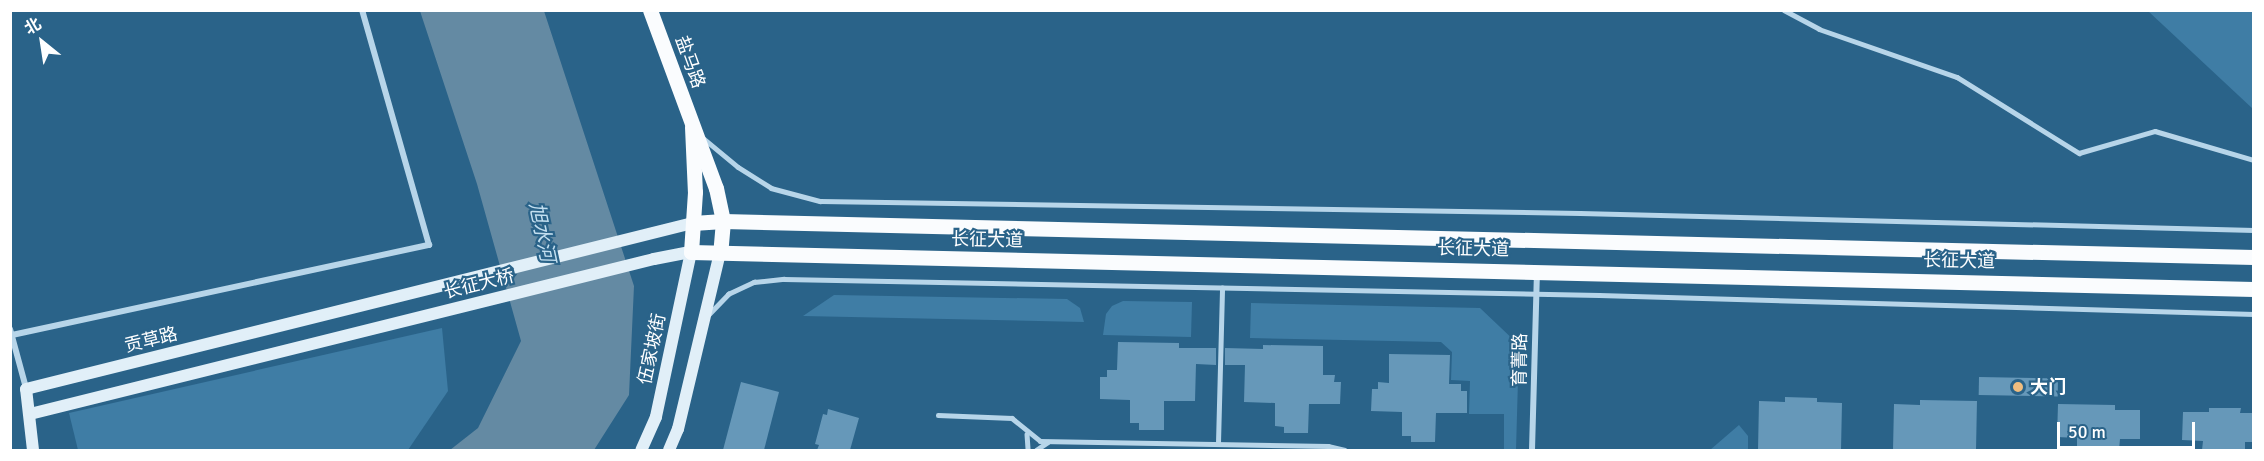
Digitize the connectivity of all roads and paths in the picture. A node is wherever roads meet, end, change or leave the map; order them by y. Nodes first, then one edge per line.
1 (362, 10) edge
2 (650, 10) edge
3 (1784, 10) edge
4 (692, 127) junction
5 (2253, 160) edge
6 (723, 221) junction
7 (693, 223) junction
8 (2253, 230) edge
9 (691, 252) junction
10 (720, 253) junction
11 (2253, 256) edge
12 (1537, 270) junction
13 (1222, 288) junction
14 (2253, 289) edge
15 (1536, 294) junction
16 (2253, 314) edge
17 (309, 320) joint
18 (703, 320) junction
19 (11, 332) edge
20 (26, 389) junction
21 (30, 414) junction
22 (938, 415) dead end
23 (1026, 431) junction
24 (1052, 441) junction
25 (1218, 443) junction
26 (33, 450) edge
27 (642, 450) edge
28 (669, 450) edge
29 (1028, 450) edge
30 (1036, 450) edge
31 (1345, 450) edge
32 (1532, 450) edge

1 - 19 street
2 - 4 main road, 盐马路
3 - 5 lane
4 - 6 main road, 盐马路
4 - 7 main road
4 - 8 lane
6 - 7 main road, 长征大道
6 - 10 main road, 盐马路
6 - 11 main road, 长征大道
7 - 9 main road
7 - 17 main road, 长征大桥
9 - 10 main road, 长征大道
9 - 21 main road, 长征大桥
9 - 27 main road, 伍家坡街
10 - 12 main road, 长征大道
10 - 18 main road
12 - 14 main road, 长征大道
12 - 15 street, 育菁路
13 - 15 lane
13 - 18 lane
13 - 25 lane
15 - 16 lane
15 - 32 street, 育菁路
17 - 20 main road, 贡草路
18 - 28 main road
19 - 20 street
20 - 21 main road
21 - 26 main road
22 - 23 lane
23 - 24 lane
23 - 29 lane
24 - 25 lane
24 - 30 lane
25 - 31 lane

